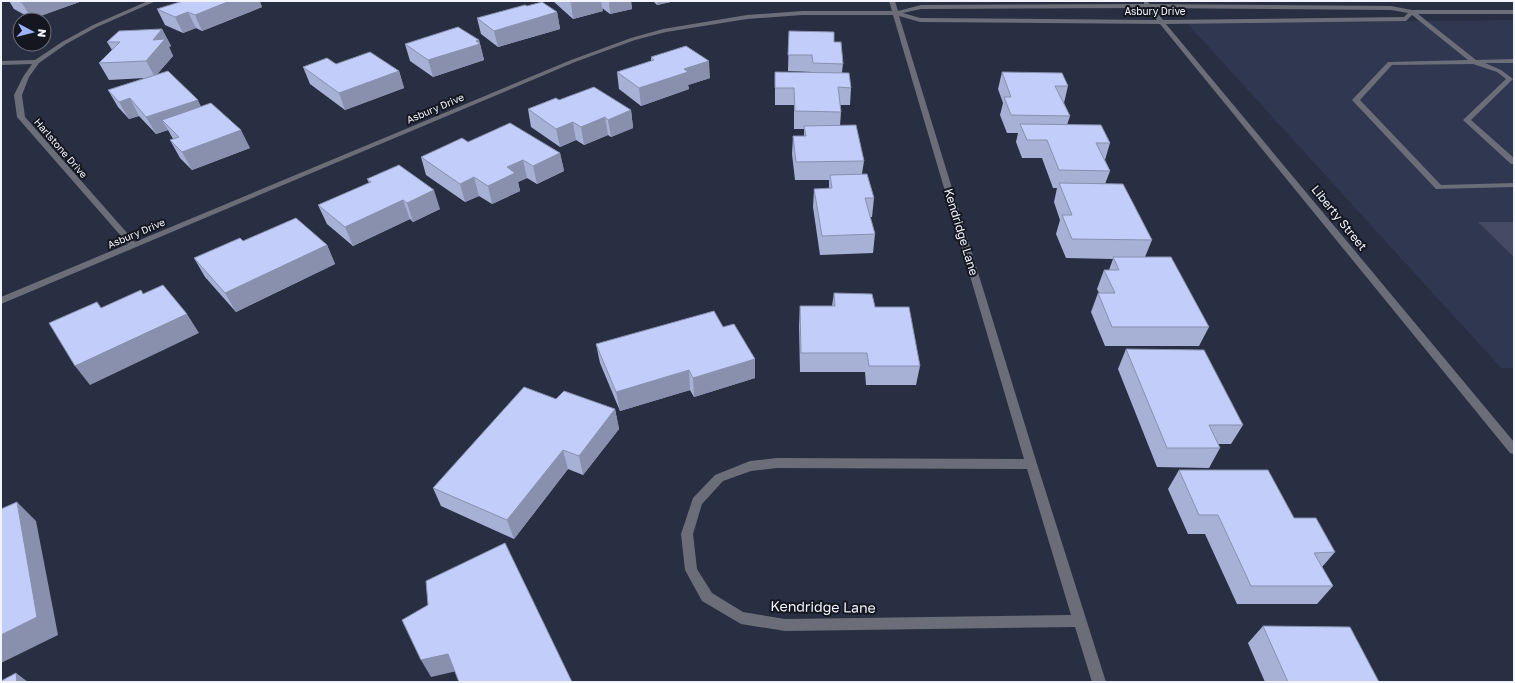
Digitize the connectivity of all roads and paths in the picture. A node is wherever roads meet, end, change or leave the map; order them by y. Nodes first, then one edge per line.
1 (153, 1) edge
2 (892, 1) edge
3 (1146, 3) edge
4 (1412, 12) junction
5 (1514, 12) edge
6 (895, 13) junction
7 (1161, 22) junction
8 (1514, 61) edge
9 (37, 62) junction
10 (1475, 62) junction
11 (1, 63) edge
12 (1514, 162) edge
13 (1514, 185) edge
14 (133, 245) junction
15 (1, 301) edge
16 (1514, 450) edge
17 (1031, 464) junction
18 (1080, 621) junction
19 (1099, 682) edge

1 - 9 street, Harlstone Drive
2 - 6 street, Kendridge Lane
3 - 4 street, Asbury Drive
3 - 6 street, Asbury Drive
3 - 7 street, Liberty Street
4 - 5 street, Asbury Drive
4 - 7 street, Asbury Drive
4 - 10 street
6 - 7 street, Asbury Drive
6 - 14 street, Asbury Drive
6 - 17 street, Kendridge Lane
7 - 16 street, Liberty Street
8 - 10 street
9 - 11 street
9 - 14 street, Harlstone Drive
10 - 12 street
10 - 13 street
14 - 15 street, Asbury Drive
17 - 18 street, Kendridge Lane
17 - 18 street, Kendridge Lane
18 - 19 street, Kendridge Lane

